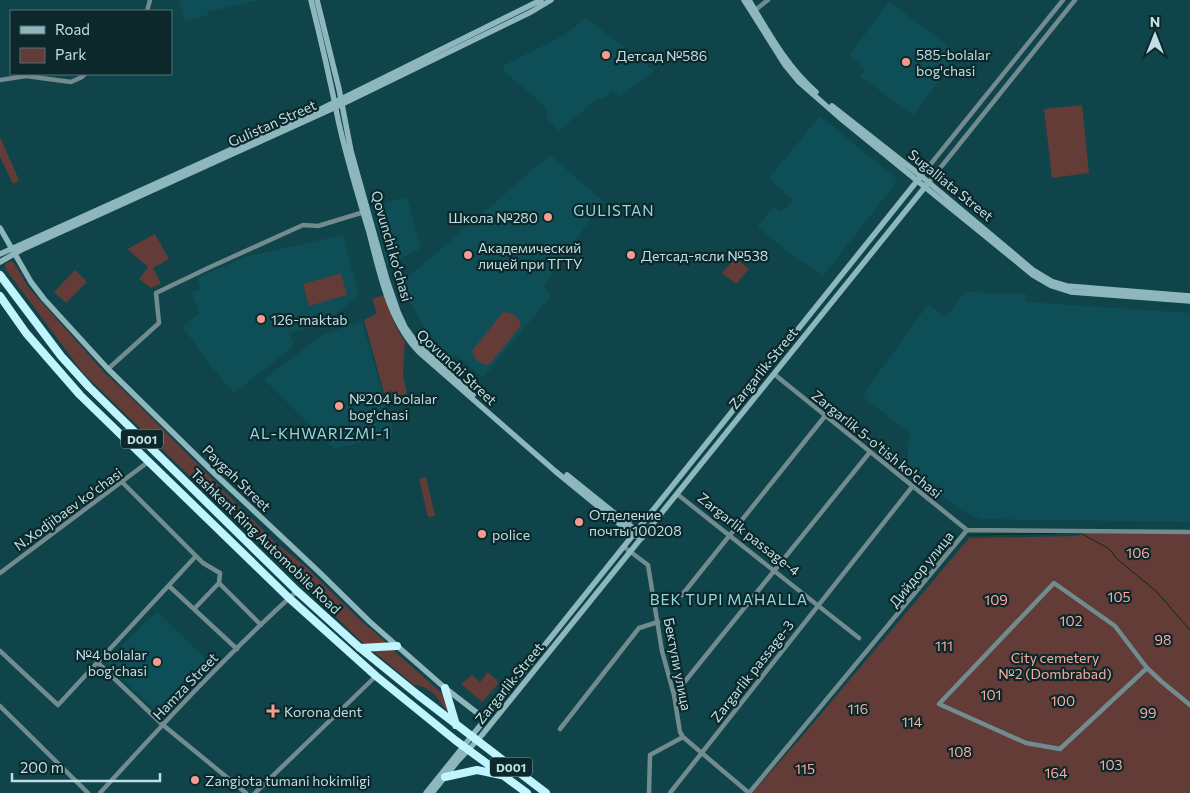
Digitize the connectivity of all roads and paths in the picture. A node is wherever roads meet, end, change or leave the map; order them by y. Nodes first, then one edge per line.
1 (311, 0) edge
2 (316, 0) edge
3 (542, 0) edge
4 (551, 0) edge
5 (744, 0) edge
6 (749, 0) edge
7 (768, 0) edge
8 (1063, 0) edge
9 (1074, 0) edge
10 (753, 11) junction
11 (1022, 51) junction
12 (1028, 58) junction
13 (83, 75) edge
14 (0, 80) edge
15 (338, 103) junction
16 (960, 128) junction
17 (968, 134) junction
18 (919, 178) junction
19 (927, 184) junction
20 (365, 212) junction
21 (0, 228) edge
22 (13, 251) junction
23 (0, 254) edge
24 (0, 262) edge
25 (0, 274) edge
26 (0, 296) edge
27 (1190, 296) edge
28 (1190, 301) edge
29 (798, 329) junction
30 (794, 335) junction
31 (803, 338) junction
32 (61, 356) junction
33 (52, 364) junction
34 (767, 368) junction
35 (108, 369) junction
36 (774, 374) junction
37 (825, 416) junction
38 (870, 452) junction
39 (148, 462) junction
40 (123, 483) junction
41 (912, 487) junction
42 (671, 488) junction
43 (678, 494) junction
44 (649, 516) junction
45 (624, 521) junction
46 (967, 530) junction
47 (1190, 532) edge
48 (635, 533) junction
49 (729, 535) junction
50 (642, 538) junction
51 (624, 547) junction
52 (630, 552) junction
53 (196, 556) junction
54 (776, 571) junction
55 (0, 573) edge
56 (219, 583) junction
57 (169, 586) junction
58 (297, 591) junction
59 (682, 595) dead end
60 (289, 598) junction
61 (819, 605) junction
62 (194, 609) junction
63 (658, 622) junction
64 (260, 625) junction
65 (859, 638) dead end
66 (397, 646) junction
67 (360, 648) junction
68 (237, 649) junction
69 (0, 651) edge
70 (97, 662) junction
71 (1148, 668) junction
72 (376, 676) junction
73 (445, 688) junction
74 (674, 695) junction
75 (1190, 705) edge
76 (0, 706) edge
77 (485, 719) junction
78 (163, 725) junction
79 (456, 725) junction
80 (560, 729) dead end
81 (683, 737) junction
82 (474, 739) junction
83 (466, 748) junction
84 (702, 752) junction
85 (504, 775) junction
86 (445, 777) junction
87 (518, 786) junction
88 (88, 793) edge
89 (100, 793) edge
90 (246, 793) edge
91 (254, 793) edge
92 (426, 793) edge
93 (432, 793) edge
94 (523, 793) edge
95 (527, 793) edge
96 (546, 793) edge
97 (649, 793) edge
98 (670, 793) edge
99 (749, 793) edge

1 - 15 main road, Qovunchi ko'chasi
2 - 15 main road, Qovunchi ko'chasi
3 - 15 main road, Gulistan Street
4 - 15 main road, Gulistan Street
5 - 10 main road, Sugalliata Street
6 - 10 main road, Sugalliata Street
7 - 10 street
8 - 11 street, Zargarlik Street
9 - 12 street, Zargarlik Street
10 - 18 main road, Sugalliata Street
11 - 12 street
11 - 16 street, Zargarlik Street
12 - 17 street, Zargarlik Street
13 - 14 street
15 - 20 main road, Qovunchi ko'chasi
15 - 22 main road, Gulistan Street
16 - 17 street
16 - 18 street, Zargarlik Street
17 - 19 street, Zargarlik Street
18 - 19 main road, Sugalliata Street
18 - 29 main road, Zargarlik Street
19 - 27 main road, Sugalliata Street
19 - 28 main road, Sugalliata Street
19 - 31 main road, Zargarlik Street
20 - 35 street
20 - 45 main road, Qovunchi ko'chasi
20 - 48 main road, Qovunchi Street
21 - 22 main road, Paygah Street
22 - 23 main road, Gulistan Street
22 - 24 main road, Gulistan Street
22 - 35 main road, Paygah Street
25 - 32 highway, Tashkent Ring Automobile Road / D001
26 - 33 highway, Tashkent Ring Automobile Road / D001
29 - 30 main road, Zargarlik Street
29 - 31 main road
30 - 31 main road
30 - 34 main road, Zargarlik Street
31 - 36 main road, Zargarlik Street
32 - 33 highway
32 - 58 highway, Tashkent Ring Automobile Road / D001
33 - 39 highway, Tashkent Ring Automobile Road / D001
34 - 36 main road
34 - 42 main road, Zargarlik Street
35 - 66 main road, Paygah Street
36 - 37 street, Zargarlik 5-o'tish ko'chasi
36 - 43 main road, Zargarlik Street
37 - 38 street, Zargarlik 5-o'tish ko'chasi
37 - 49 street
38 - 41 street, Zargarlik 5-o'tish ko'chasi
38 - 54 street
39 - 40 street, N.Xodjibaev ko'chasi
39 - 60 highway, Tashkent Ring Automobile Road / D001
40 - 53 street
40 - 55 street, N.Xodjibaev ko'chasi
41 - 46 street, Zargarlik 5-o'tish ko'chasi
41 - 61 street, Zargarlik passage-3
42 - 43 main road, Zargarlik passage-4
42 - 44 main road, Zargarlik Street
43 - 49 street, Zargarlik passage-4
43 - 50 main road, Zargarlik Street
44 - 45 main road
44 - 48 main road, Zargarlik Street
45 - 48 main road, Qovunchi ko'chasi
46 - 47 street, Дийдор улица
46 - 99 street, Дийдор улица
48 - 50 main road, Qovunchi ko'chasi
48 - 51 main road, Zargarlik Street
49 - 54 street, Zargarlik passage-4
49 - 59 street
50 - 52 main road, Zargarlik Street
51 - 52 street, Бектупи улица
51 - 77 main road, Zargarlik Street
52 - 63 street, Бектупи улица
52 - 82 main road, Zargarlik Street
53 - 56 street
53 - 57 street
54 - 61 street, Zargarlik passage-4
54 - 74 street
56 - 62 street
56 - 64 street
57 - 62 street
57 - 70 street
58 - 60 street, Hamza Street
58 - 67 highway, Tashkent Ring Automobile Road / D001
60 - 64 street, Hamza Street
60 - 72 highway, Tashkent Ring Automobile Road / D001
61 - 65 street, Zargarlik passage-4
61 - 84 street, Zargarlik passage-3
62 - 68 street
63 - 74 street, Бектупи улица
63 - 80 street
64 - 68 street, Hamza Street
66 - 67 highway
66 - 73 main road, Paygah Street
67 - 79 highway, Tashkent Ring Automobile Road / D001
68 - 78 street, Hamza Street
69 - 70 street
70 - 78 street
71 - 71 street
71 - 75 street
72 - 83 highway, Tashkent Ring Automobile Road / D001
72 - 91 street
73 - 77 main road, Paygah Street
73 - 79 highway
74 - 81 street, Бектупи улица
76 - 88 street
77 - 82 main road, Zargarlik Street
78 - 89 street, Hamza Street
78 - 90 street
79 - 82 highway, Tashkent Ring Automobile Road / D001
81 - 84 street
81 - 97 street
82 - 83 main road, Zargarlik Street
82 - 96 highway, Tashkent Ring Automobile Road / D001
83 - 85 highway, Tashkent Ring Automobile Road / D001
83 - 86 main road
83 - 92 main road
84 - 98 street, Zargarlik passage-3
84 - 99 street
85 - 86 highway
85 - 87 highway, Tashkent Ring Automobile Road / D001
86 - 93 main road
87 - 94 main road
87 - 95 highway, Tashkent Ring Automobile Road / D001

